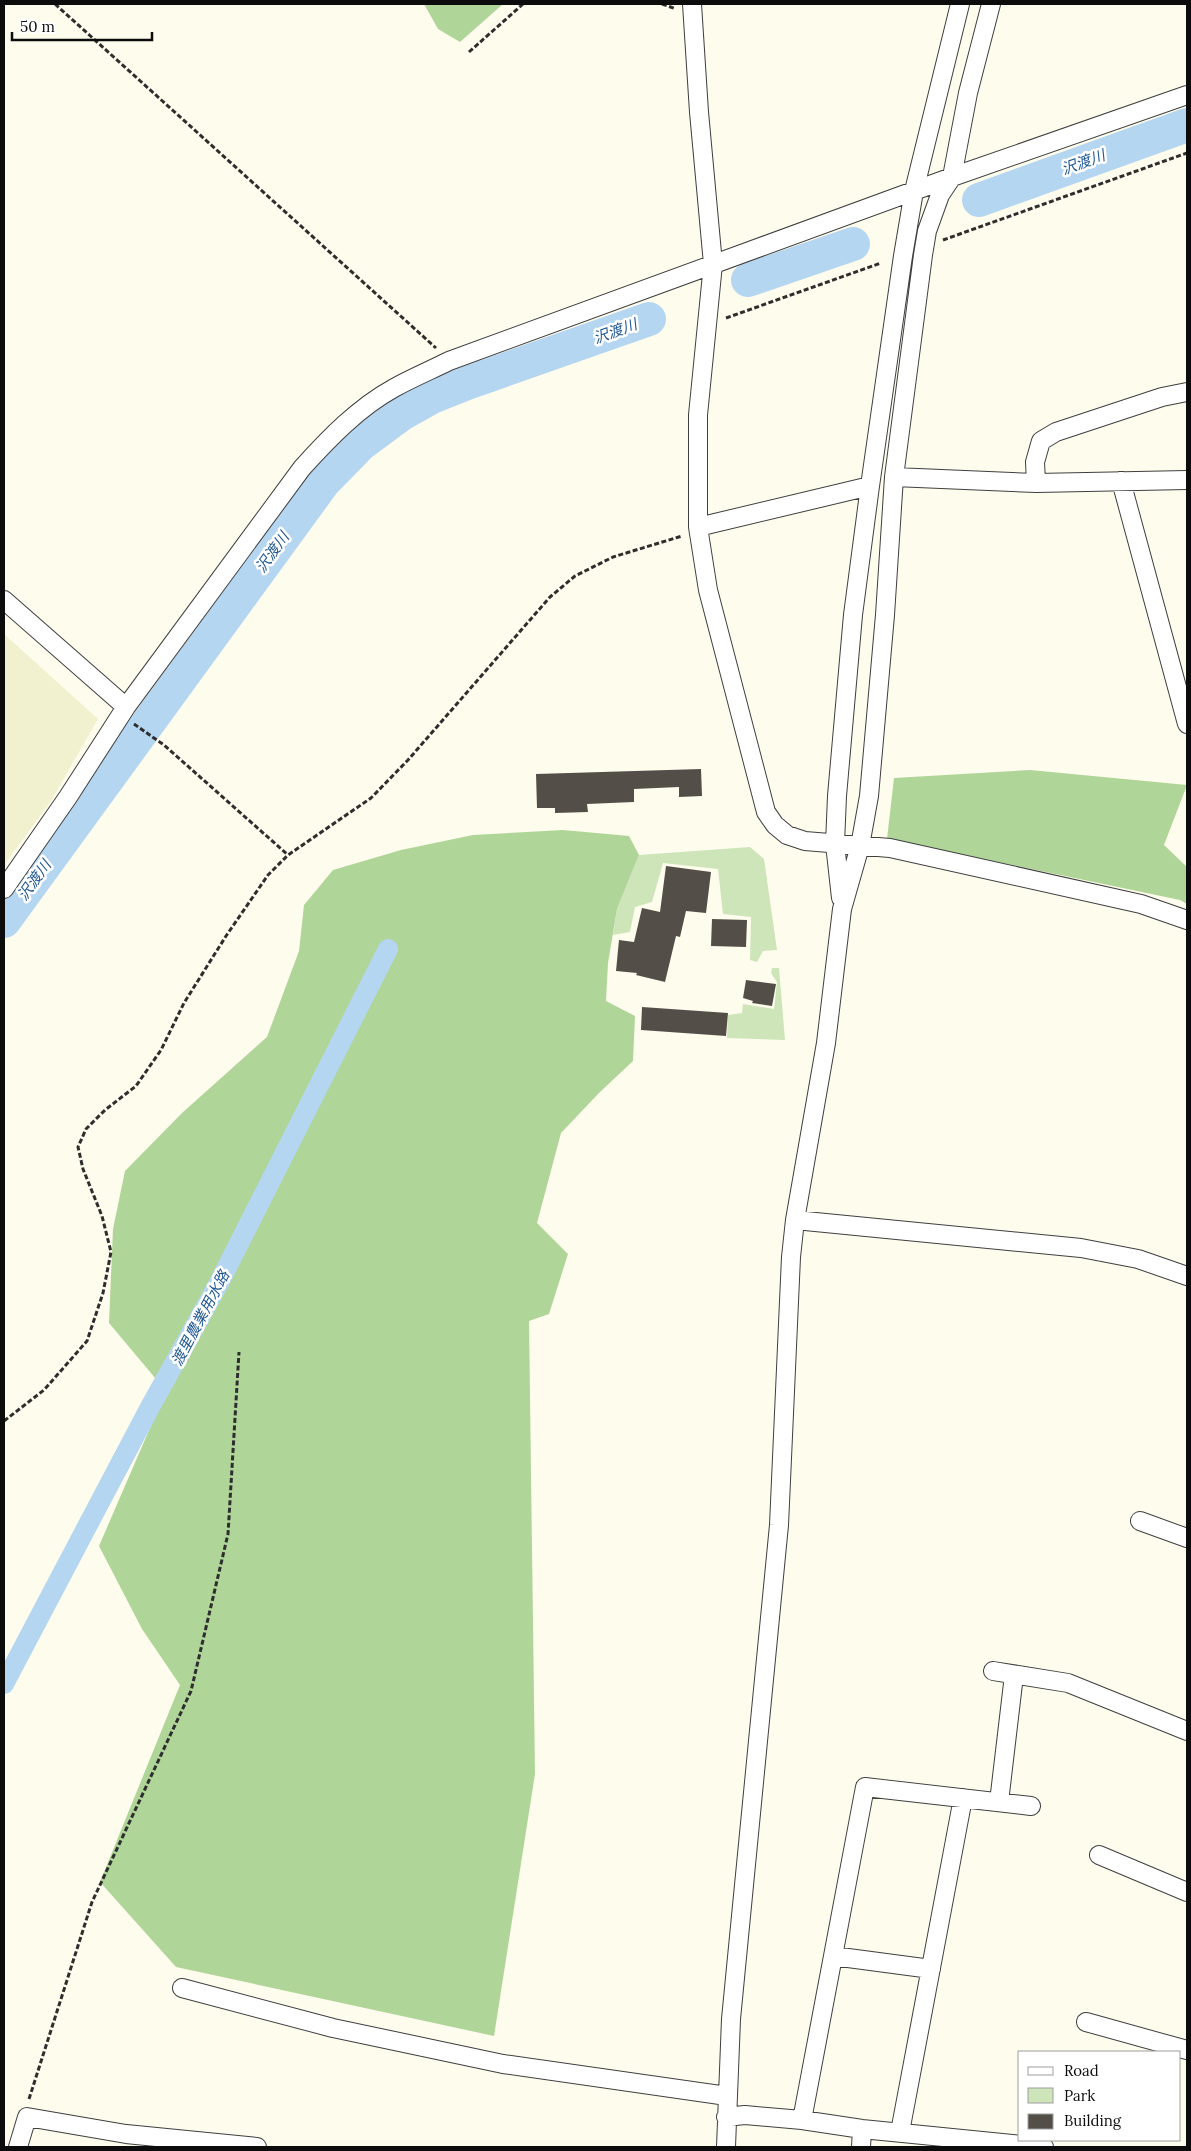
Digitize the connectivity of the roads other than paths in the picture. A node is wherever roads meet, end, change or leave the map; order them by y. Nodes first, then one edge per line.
1 (692, 4) edge
2 (960, 4) edge
3 (991, 4) edge
4 (1187, 95) edge
5 (952, 177) junction
6 (914, 191) junction
7 (713, 264) junction
8 (1187, 392) edge
9 (894, 477) junction
10 (1187, 480) edge
11 (1121, 481) junction
12 (1036, 483) junction
13 (870, 486) junction
14 (698, 530) junction
15 (4, 600) edge
16 (126, 707) junction
17 (1187, 724) edge
18 (835, 844) junction
19 (860, 846) junction
20 (4, 889) edge
21 (842, 909) junction
22 (1187, 920) edge
23 (795, 1220) junction
24 (1187, 1276) edge
25 (1140, 1521) dead end
26 (1187, 1538) edge
27 (993, 1671) dead end
28 (1014, 1675) junction
29 (1187, 1731) edge
30 (964, 1798) junction
31 (999, 1802) junction
32 (1031, 1806) dead end
33 (1098, 1855) dead end
34 (1187, 1892) edge
35 (833, 1956) junction
36 (931, 1969) junction
37 (182, 1988) dead end
38 (1086, 2022) dead end
39 (1187, 2050) edge
40 (727, 2096) junction
41 (726, 2117) junction
42 (802, 2120) junction
43 (862, 2129) junction
44 (900, 2132) junction
45 (18, 2147) edge
46 (257, 2147) edge
47 (726, 2147) edge
48 (860, 2147) edge
49 (1044, 2147) edge

1 - 7 street
2 - 6 street
3 - 5 street
4 - 5 street
5 - 6 street
5 - 9 street
6 - 7 street
6 - 13 street
7 - 14 street
7 - 16 street
8 - 12 street
9 - 12 street
9 - 19 street
10 - 11 street
11 - 12 street
11 - 17 street
13 - 14 street
13 - 18 street
14 - 18 street
15 - 16 street
16 - 20 street
18 - 19 street
18 - 21 street
19 - 21 street
19 - 22 street
21 - 23 street
23 - 24 street
23 - 40 street
25 - 26 street
27 - 28 street
28 - 29 street
28 - 31 street
30 - 31 street
30 - 35 street
30 - 36 street
31 - 32 street
33 - 34 street
35 - 36 street
35 - 42 street
36 - 44 street
37 - 40 street
38 - 39 street
40 - 41 street
41 - 42 street
41 - 47 street
42 - 43 street
43 - 44 street
43 - 48 street
44 - 49 street
45 - 46 street

